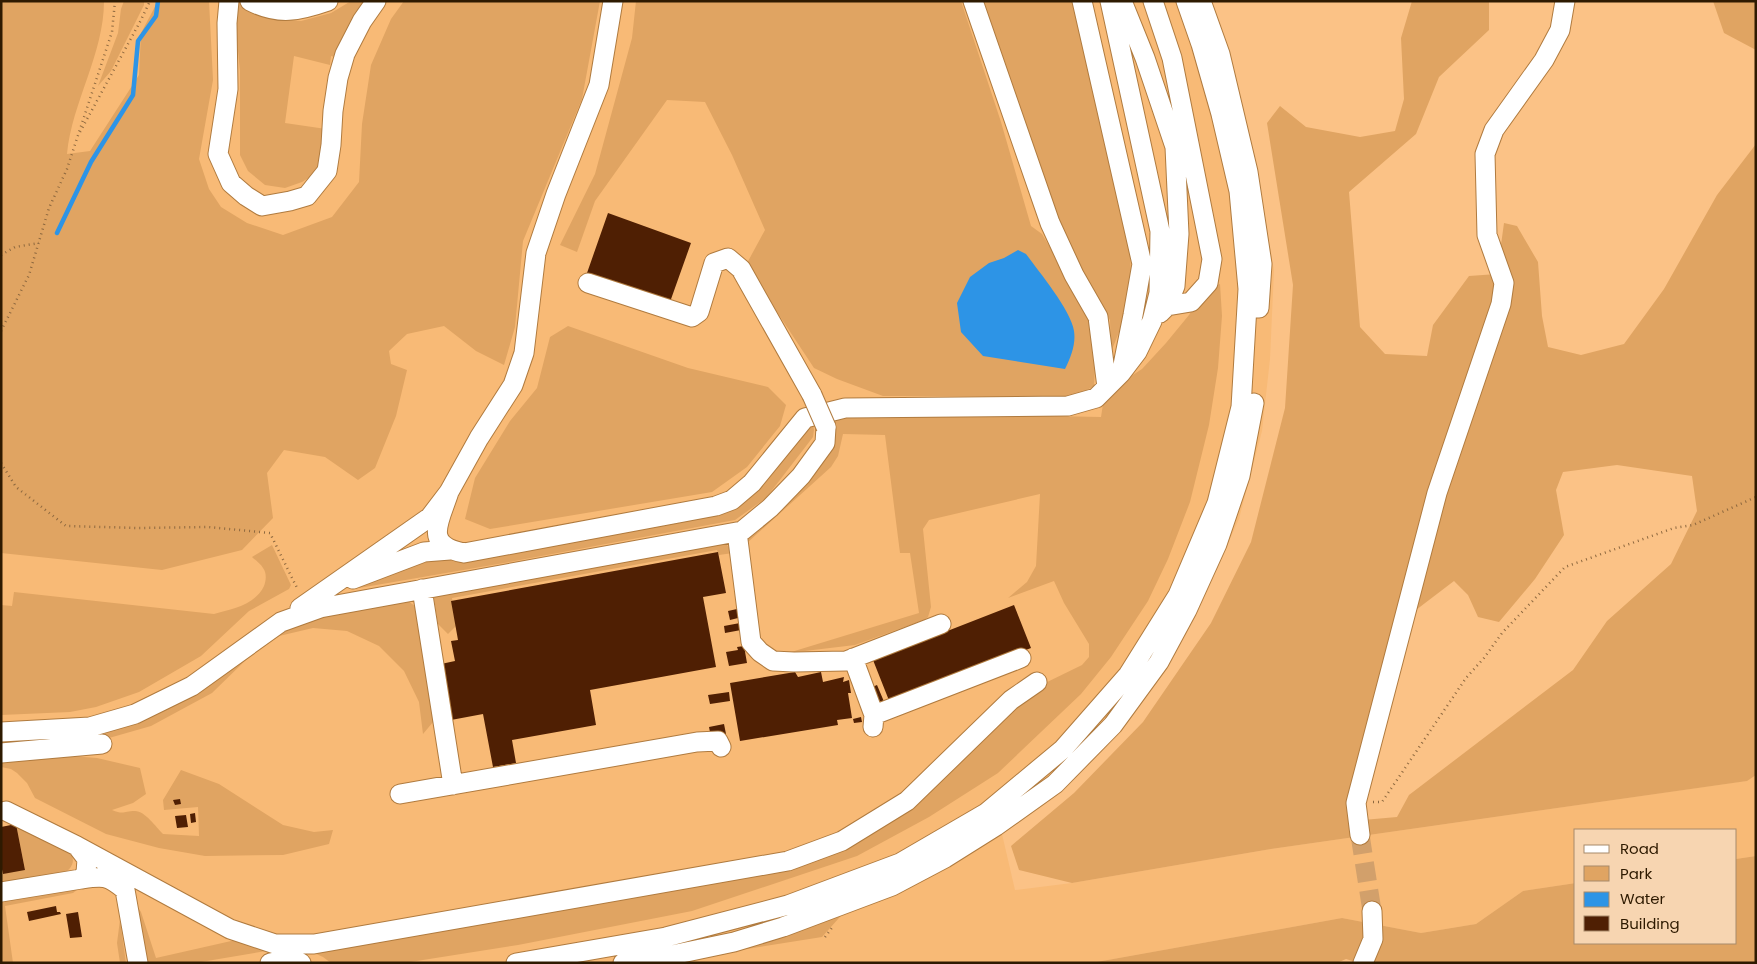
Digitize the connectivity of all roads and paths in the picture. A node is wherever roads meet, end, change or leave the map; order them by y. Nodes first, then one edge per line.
1 (115, 1) edge
2 (150, 1) edge
3 (229, 1) edge
4 (250, 1) edge
5 (328, 1) edge
6 (376, 1) edge
7 (613, 1) edge
8 (973, 1) edge
9 (1082, 1) edge
10 (1101, 1) edge
11 (1110, 1) edge
12 (1122, 1) edge
13 (1153, 1) edge
14 (1186, 1) edge
15 (1201, 1) edge
16 (1565, 1) edge
17 (77, 138) junction
18 (39, 243) junction
19 (1, 255) edge
20 (588, 283) dead end
21 (1167, 306) junction
22 (1133, 315) junction
23 (1152, 321) junction
24 (1, 331) edge
25 (1121, 373) junction
26 (1107, 387) junction
27 (1, 462) edge
28 (449, 492) junction
29 (1756, 497) edge
30 (737, 532) junction
31 (450, 550) junction
32 (328, 588) junction
33 (422, 589) junction
34 (305, 604) junction
35 (281, 622) junction
36 (941, 624) dead end
37 (853, 658) junction
38 (1021, 658) dead end
39 (1038, 682) dead end
40 (1, 732) edge
41 (102, 744) dead end
42 (721, 747) dead end
43 (1, 753) edge
44 (453, 785) junction
45 (400, 794) dead end
46 (1356, 803) junction
47 (6, 811) dead end
48 (1360, 835) tunnel mouth
49 (77, 846) junction
50 (80, 879) junction
51 (1, 892) edge
52 (1372, 911) tunnel mouth
53 (138, 963) edge
54 (270, 963) edge
55 (301, 963) edge
56 (516, 963) edge
57 (623, 963) edge
58 (1363, 963) edge

1 - 17 path
2 - 17 path
3 - 6 street
4 - 5 street
7 - 28 street
8 - 26 street
9 - 22 street
10 - 22 street
11 - 23 street
12 - 21 street
13 - 21 street
14 - 56 street
15 - 57 street
16 - 46 street
17 - 18 path
18 - 19 path
18 - 24 path
20 - 30 street, bridge
21 - 23 street
22 - 25 street
23 - 25 street
25 - 26 street
26 - 31 street
27 - 34 path
28 - 31 street
28 - 32 street
29 - 46 path
30 - 33 street
30 - 37 street
31 - 32 street
32 - 34 street
33 - 35 street
33 - 44 street
34 - 35 street
35 - 40 street
36 - 37 street
37 - 38 street
39 - 49 street
41 - 43 street
42 - 44 street
44 - 45 street
46 - 48 street
47 - 49 street
49 - 50 street
50 - 51 street
50 - 53 street
52 - 58 street
54 - 55 street

